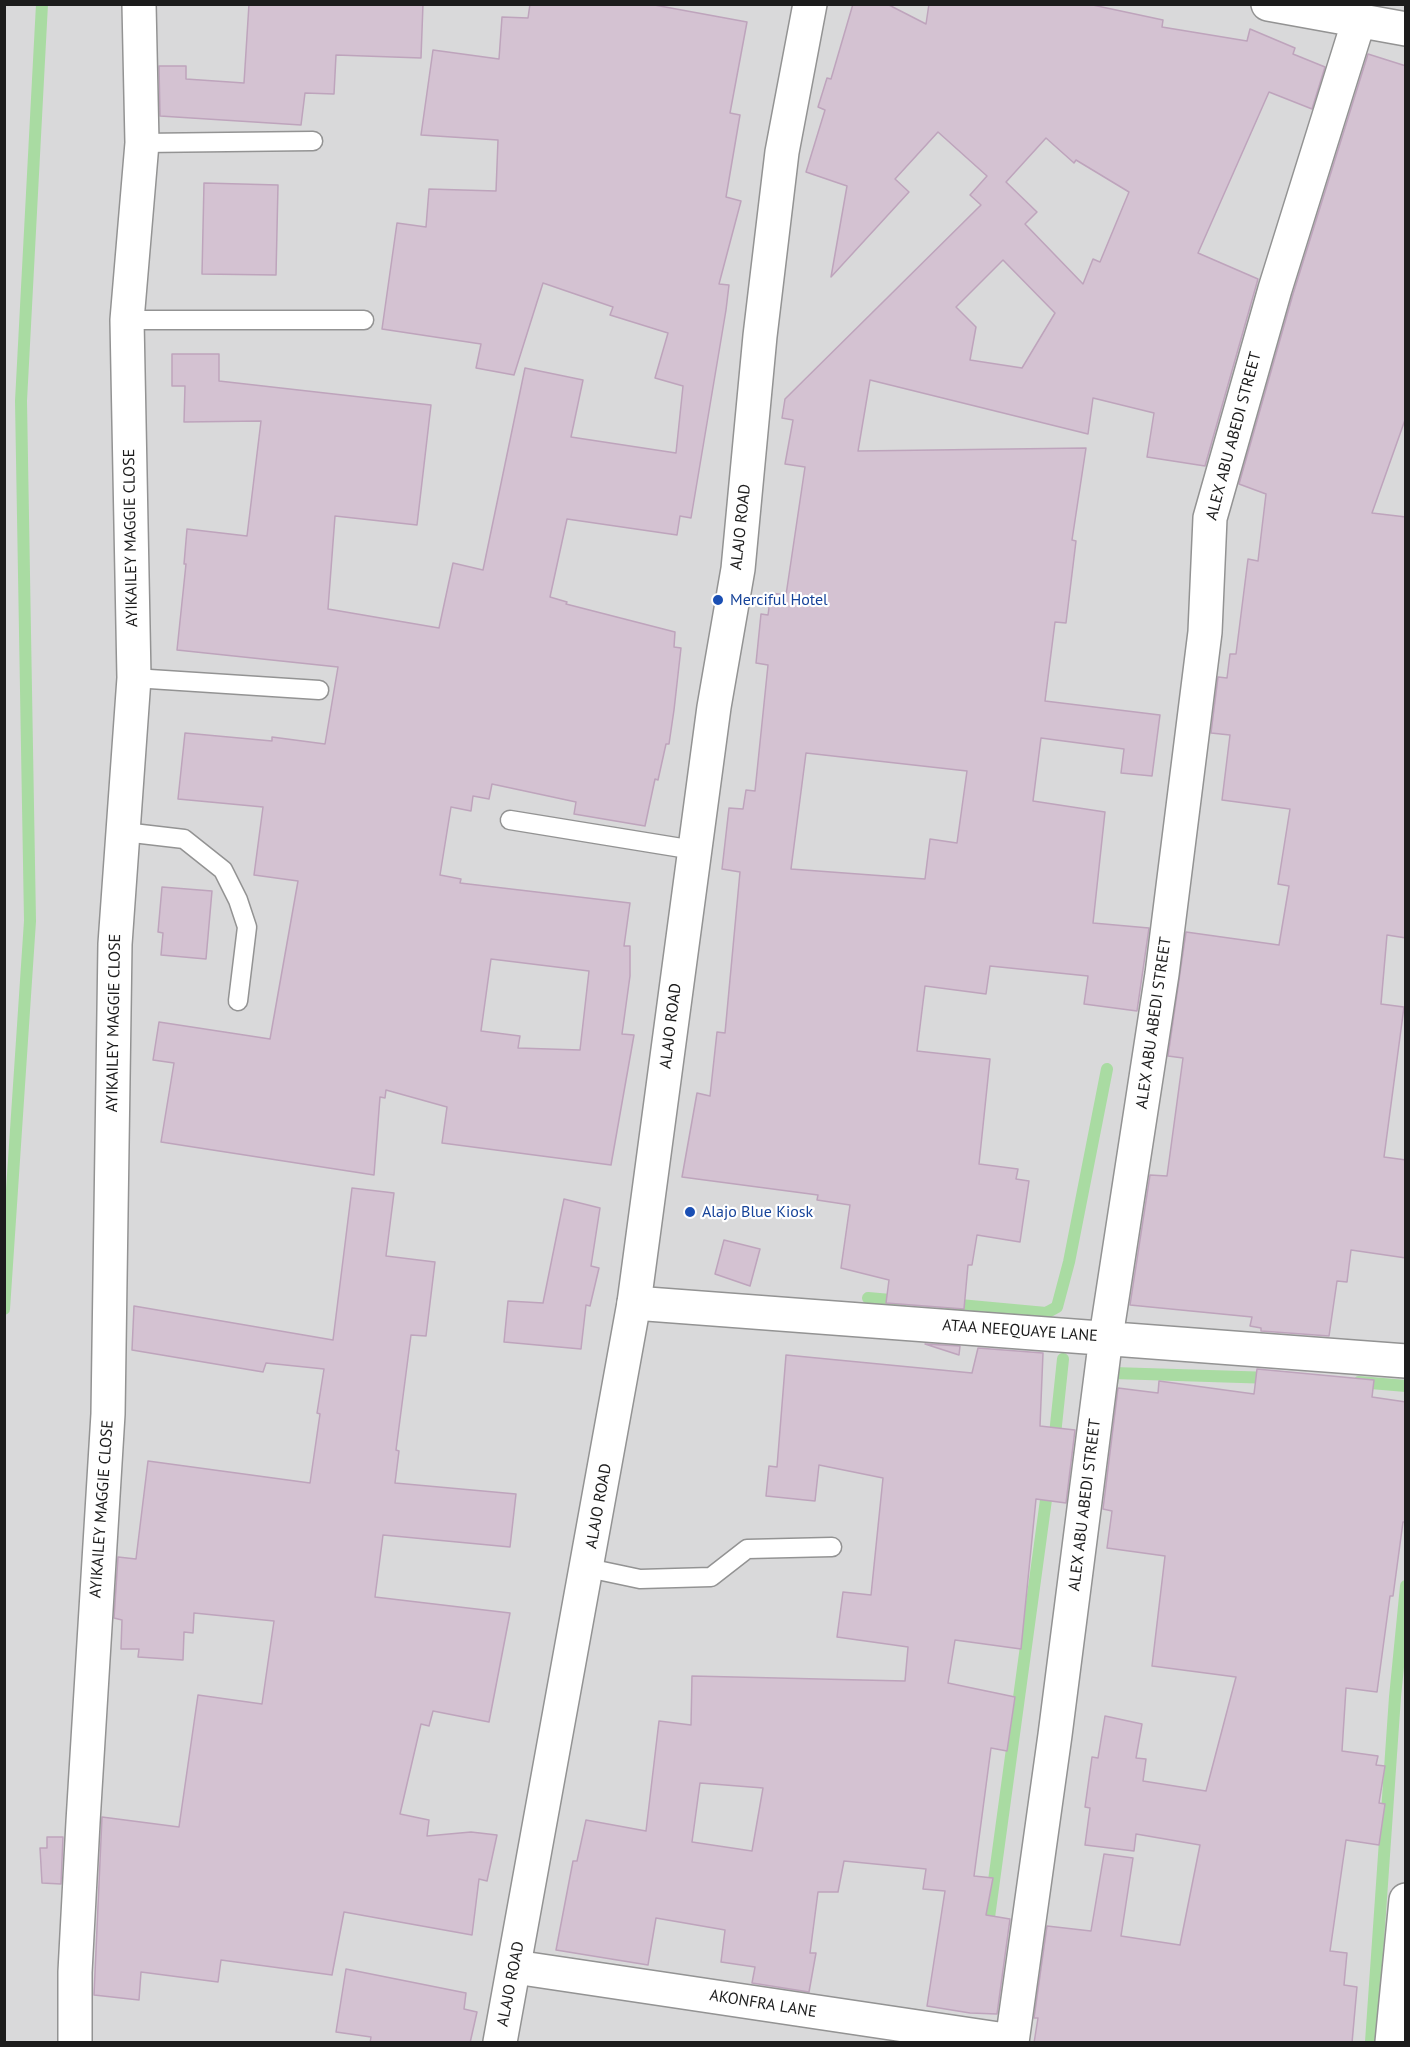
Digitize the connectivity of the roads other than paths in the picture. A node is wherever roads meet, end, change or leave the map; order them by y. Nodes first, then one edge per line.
1 (139, 4) edge
2 (810, 4) edge
3 (1268, 4) edge
4 (1359, 20) junction
5 (1406, 28) edge
6 (313, 141) dead end
7 (142, 143) junction
8 (127, 320) junction
9 (364, 320) dead end
10 (134, 678) junction
11 (319, 690) dead end
12 (510, 820) dead end
13 (124, 832) junction
14 (694, 850) junction
15 (238, 1001) dead end
16 (634, 1303) junction
17 (1106, 1337) junction
18 (1406, 1361) edge
19 (832, 1547) dead end
20 (588, 1568) junction
21 (1406, 1900) edge
22 (1404, 1938) edge
23 (515, 1966) junction
24 (1012, 2042) edge
25 (75, 2043) edge
26 (500, 2043) edge
27 (1392, 2043) edge

1 - 7 street, AYIKAILEY MAGGIE CLOSE
2 - 14 street, ALAJO ROAD
3 - 4 street
4 - 5 street
4 - 17 street, ALEX ABU ABEDI STREET
6 - 7 lane
7 - 8 street, AYIKAILEY MAGGIE CLOSE
8 - 9 lane
8 - 10 street, AYIKAILEY MAGGIE CLOSE
10 - 11 lane
10 - 13 street, AYIKAILEY MAGGIE CLOSE
12 - 14 lane
13 - 15 lane
13 - 25 street, AYIKAILEY MAGGIE CLOSE
14 - 16 street, ALAJO ROAD
16 - 17 street, ATAA NEEQUAYE LANE
16 - 20 street, ALAJO ROAD
17 - 18 street, ATAA NEEQUAYE LANE
17 - 24 street, ALEX ABU ABEDI STREET
19 - 20 lane
20 - 23 street, ALAJO ROAD
21 - 22 street
22 - 27 street
23 - 24 street, AKONFRA LANE
23 - 26 street, ALAJO ROAD

